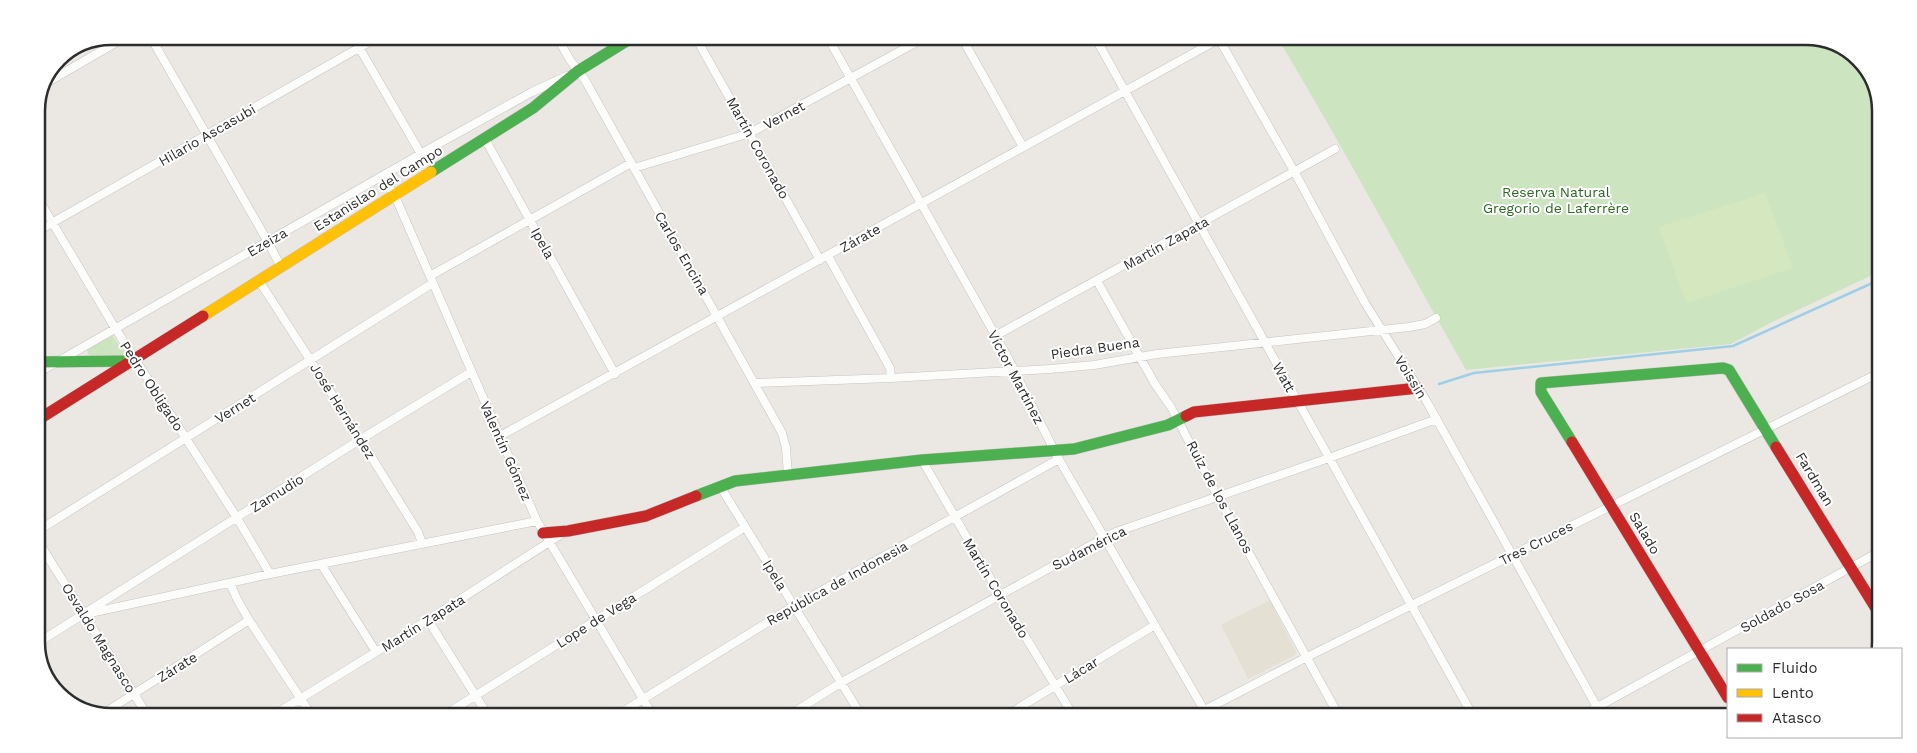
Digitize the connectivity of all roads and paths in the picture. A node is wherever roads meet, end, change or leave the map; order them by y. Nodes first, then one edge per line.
1 (112, 45) edge
2 (155, 45) edge
3 (357, 45) edge
4 (364, 45) edge
5 (562, 45) edge
6 (621, 45) edge
7 (700, 45) edge
8 (832, 45) edge
9 (911, 45) edge
10 (966, 45) edge
11 (1099, 45) edge
12 (1208, 45) edge
13 (1222, 45) edge
14 (359, 48) junction
15 (578, 71) junction
16 (54, 79) edge
17 (850, 79) junction
18 (1124, 91) junction
19 (750, 132) junction
20 (206, 135) junction
21 (485, 139) junction
22 (1023, 147) junction
23 (1336, 149) dead end
24 (421, 154) junction
25 (633, 166) junction
26 (1294, 171) junction
27 (382, 177) junction
28 (395, 196) junction
29 (920, 204) junction
30 (45, 210) edge
31 (529, 219) junction
32 (53, 223) junction
33 (1199, 224) junction
34 (45, 227) edge
35 (268, 242) junction
36 (828, 256) junction
37 (820, 260) junction
38 (280, 267) junction
39 (431, 279) junction
40 (259, 281) junction
41 (1097, 281) junction
42 (718, 316) junction
43 (1436, 318) dead end
44 (115, 328) junction
45 (1381, 329) junction
46 (995, 336) junction
47 (1265, 342) junction
48 (1140, 357) junction
49 (133, 360) junction
50 (312, 360) junction
51 (45, 362) edge
52 (58, 362) junction
53 (1723, 368) joint
54 (45, 369) edge
55 (471, 372) junction
56 (1015, 372) junction
57 (615, 374) junction
58 (1872, 376) edge
59 (891, 378) junction
60 (755, 383) junction
61 (1418, 388) junction
62 (1298, 402) junction
63 (45, 415) edge
64 (1436, 419) junction
65 (1178, 420) junction
66 (1766, 428) junction
67 (500, 436) junction
68 (186, 439) junction
69 (361, 439) junction
70 (1057, 455) junction
71 (1329, 458) junction
72 (922, 460) junction
73 (788, 475) junction
74 (720, 486) junction
75 (1218, 496) junction
76 (1610, 506) junction
77 (955, 517) junction
78 (237, 518) junction
79 (536, 521) junction
80 (45, 526) edge
81 (745, 527) junction
82 (1105, 537) junction
83 (546, 538) junction
84 (422, 543) junction
85 (45, 553) edge
86 (1513, 554) junction
87 (1872, 556) edge
88 (322, 564) junction
89 (1851, 568) junction
90 (270, 574) junction
91 (230, 583) junction
92 (1000, 595) junction
93 (1872, 602) edge
94 (1411, 605) junction
95 (794, 606) junction
96 (83, 614) junction
97 (249, 620) junction
98 (428, 620) junction
99 (596, 620) junction
100 (1155, 625) junction
101 (45, 638) edge
102 (1699, 651) junction
103 (376, 652) junction
104 (1307, 658) junction
105 (842, 682) junction
106 (1055, 686) junction
107 (134, 694) junction
108 (475, 695) junction
109 (1727, 696) edge
110 (300, 698) junction
111 (643, 699) junction
112 (112, 708) edge
113 (143, 708) edge
114 (285, 708) edge
115 (307, 708) edge
116 (455, 708) edge
117 (483, 708) edge
118 (629, 708) edge
119 (648, 708) edge
120 (801, 708) edge
121 (857, 708) edge
122 (1019, 708) edge
123 (1069, 708) edge
124 (1202, 708) edge
125 (1214, 708) edge
126 (1335, 708) edge
127 (1469, 708) edge
128 (1598, 708) joint

1 - 16 street
2 - 20 street
3 - 14 street
4 - 14 street, Hilario Ascasubi
5 - 15 street, Carlos Encina
6 - 15 street, Estanislao del Campo
7 - 19 street, Martín Coronado
8 - 17 street, Víctor Martínez
9 - 17 street, Vernet
10 - 22 street
11 - 18 street, Watt
12 - 18 street, Zárate
13 - 26 street, Voissin
14 - 20 street, Hilario Ascasubi
14 - 24 street
15 - 21 street, Estanislao del Campo
15 - 24 street, Ezeiza
15 - 25 street, Carlos Encina
17 - 19 street, Vernet
17 - 29 street, Víctor Martínez
18 - 22 street, Zárate
18 - 33 street, Watt
19 - 25 street, Vernet
19 - 37 street, Martín Coronado
20 - 32 street, Hilario Ascasubi
20 - 35 street
21 - 28 street, Estanislao del Campo
21 - 31 street, Ipela
22 - 29 street, Zárate
23 - 26 street, Martín Zapata
24 - 27 street, Ezeiza
25 - 31 street, Vernet
25 - 42 street, Carlos Encina
26 - 33 street, Martín Zapata
26 - 45 street, Voissin
27 - 28 street, Valentín Gómez
27 - 35 street, Ezeiza
28 - 38 street, Estanislao del Campo
28 - 39 street, Valentín Gómez
29 - 36 street, Zárate
29 - 46 street, Víctor Martínez
30 - 32 street, Pedro Obligado
31 - 39 street, Vernet
31 - 57 street, Ipela
32 - 34 street, Hilario Ascasubi
32 - 44 street, Pedro Obligado
33 - 41 street, Martín Zapata
33 - 47 street, Watt
35 - 38 street
35 - 44 street, Ezeiza
36 - 37 street, Zárate
36 - 59 street
37 - 42 street, Zárate
38 - 40 street, Estanislao del Campo
39 - 50 street, Vernet
39 - 55 street, Valentín Gómez
40 - 49 street, Estanislao del Campo
40 - 50 street, José Hernández
41 - 46 street, Martín Zapata
41 - 48 street, Ruiz de los Llanos
42 - 57 street, Zárate
42 - 60 street, Carlos Encina
43 - 45 street, Piedra Buena
44 - 49 street, Pedro Obligado
44 - 52 street, Ezeiza
45 - 47 street, Piedra Buena
45 - 61 street, Voissin
46 - 56 street, Víctor Martínez
47 - 48 street, Piedra Buena
47 - 62 street, Watt
48 - 56 street, Piedra Buena
48 - 65 street, Ruiz de los Llanos
49 - 52 street
49 - 63 street, Estanislao del Campo
49 - 68 street, Pedro Obligado
50 - 68 street, Vernet
50 - 69 street, José Hernández
51 - 52 street
52 - 54 street, Ezeiza
53 - 66 street, Fardman
53 - 76 street, Salado
55 - 67 street, Valentín Gómez
55 - 69 street, Zamudio
56 - 59 street, Piedra Buena
56 - 70 street, Víctor Martínez
57 - 67 street, Zárate
58 - 66 street, Tres Cruces
59 - 60 street, Piedra Buena
60 - 73 street, Carlos Encina
61 - 62 street
61 - 64 street, Voissin
62 - 65 street
62 - 71 street, Watt
64 - 71 street, Sudamérica
64 - 86 street, Voissin
65 - 70 street
65 - 75 street, Ruiz de los Llanos
66 - 76 street, Tres Cruces
66 - 89 street, Fardman
67 - 79 street, Valentín Gómez
68 - 78 street, Pedro Obligado
68 - 80 street, Vernet
69 - 78 street, Zamudio
69 - 84 street, José Hernández
70 - 72 street
70 - 77 street, República de Indonesia
70 - 82 street, Víctor Martínez
71 - 75 street, Sudamérica
71 - 94 street, Watt
72 - 73 street
72 - 77 street, Martín Coronado
73 - 74 street
74 - 81 street, Ipela
74 - 83 street
75 - 82 street, Sudamérica
75 - 104 street, Ruiz de los Llanos
76 - 86 street, Tres Cruces
76 - 102 street, Salado
77 - 92 street, Martín Coronado
77 - 95 street, República de Indonesia
78 - 90 street, Pedro Obligado
78 - 96 street, Zamudio
79 - 83 street, Valentín Gómez
79 - 84 street
81 - 95 street, Ipela
81 - 99 street, Lope de Vega
82 - 92 street, Sudamérica
82 - 100 street, Víctor Martínez
83 - 98 street, Martín Zapata
83 - 99 street, Valentín Gómez
84 - 88 street
85 - 96 street, Osvaldo Magnasco
86 - 94 street, Tres Cruces
86 - 128 street, Voissin
87 - 89 street, Soldado Sosa
88 - 90 street
88 - 103 street
89 - 93 street, Fardman
89 - 102 street, Soldado Sosa
90 - 91 street
91 - 96 street
91 - 97 street
92 - 105 street, Sudamérica
92 - 106 street, Martín Coronado
94 - 104 street, Tres Cruces
94 - 127 street, Watt
95 - 105 street, Ipela
95 - 111 street, República de Indonesia
96 - 101 street, Zamudio
96 - 107 street, Osvaldo Magnasco
97 - 107 street, Zárate
97 - 110 street
98 - 103 street, Martín Zapata
98 - 108 street
99 - 108 street, Lope de Vega
99 - 111 street, Valentín Gómez
100 - 106 street, Lácar
100 - 124 street, Víctor Martínez
102 - 109 street, Salado
102 - 128 street, Soldado Sosa
103 - 110 street, Martín Zapata
104 - 125 street, Tres Cruces
104 - 126 street, Ruiz de los Llanos
105 - 120 street, Sudamérica
105 - 121 street, Ipela
106 - 122 street, Lácar
106 - 123 street, Martín Coronado
107 - 112 street, Zárate
107 - 113 street, Osvaldo Magnasco
108 - 116 street, Lope de Vega
108 - 117 street
110 - 114 street, Martín Zapata
110 - 115 street
111 - 118 street, República de Indonesia
111 - 119 street, Valentín Gómez

